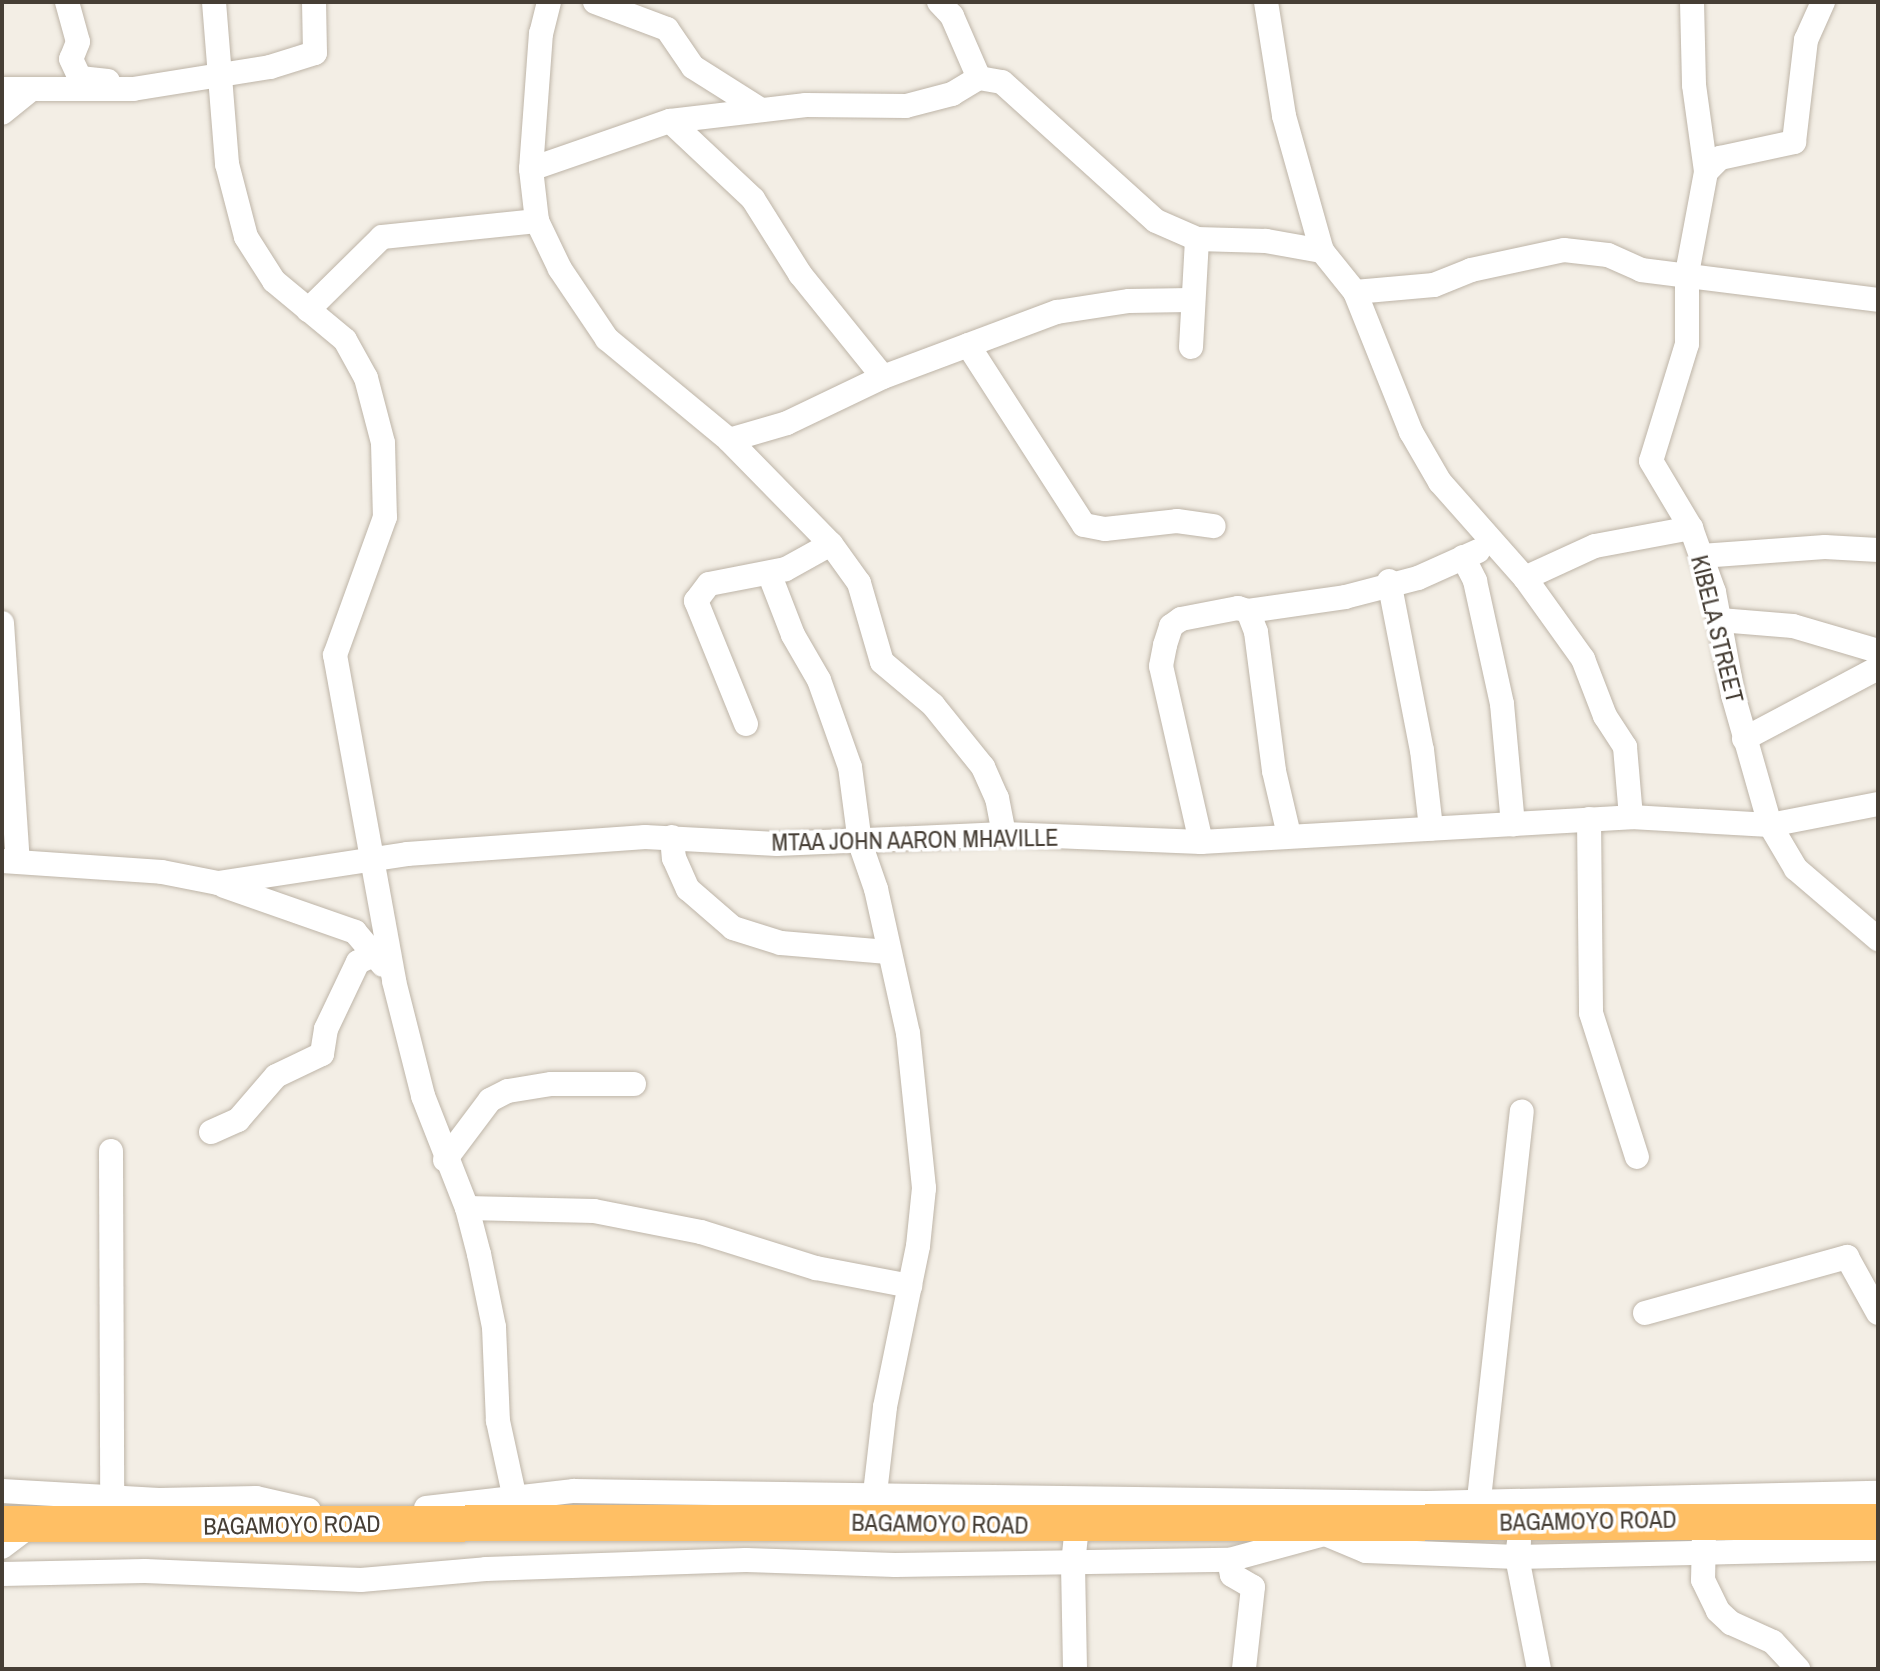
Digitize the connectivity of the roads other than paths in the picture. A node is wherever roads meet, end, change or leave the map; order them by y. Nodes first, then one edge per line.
1 (67, 2) edge
2 (214, 2) edge
3 (314, 2) edge
4 (549, 2) edge
5 (595, 2) edge
6 (939, 2) edge
7 (1266, 2) edge
8 (1692, 2) edge
9 (1823, 2) edge
10 (217, 73) junction
11 (979, 78) junction
12 (2, 89) edge
13 (133, 89) junction
14 (28, 92) junction
15 (758, 108) junction
16 (2, 113) edge
17 (670, 121) junction
18 (531, 169) junction
19 (1706, 172) junction
20 (537, 221) junction
21 (1197, 239) junction
22 (1322, 251) junction
23 (1687, 274) junction
24 (1355, 292) junction
25 (1190, 300) junction
26 (1878, 300) edge
27 (308, 310) junction
28 (968, 345) junction
29 (1191, 347) dead end
30 (883, 377) junction
31 (729, 440) junction
32 (1214, 526) dead end
33 (1691, 528) junction
34 (831, 544) junction
35 (1495, 545) junction
36 (1878, 550) edge
37 (1701, 556) junction
38 (1463, 557) junction
39 (769, 573) junction
40 (1525, 578) junction
41 (1389, 581) junction
42 (1248, 611) junction
43 (1720, 620) junction
44 (2, 623) edge
45 (1878, 651) edge
46 (1878, 668) edge
47 (746, 724) dead end
48 (1744, 739) junction
49 (1878, 804) edge
50 (1631, 817) junction
51 (1589, 819) junction
52 (1513, 824) junction
53 (1770, 825) junction
54 (1431, 828) junction
55 (1004, 834) junction
56 (1289, 835) junction
57 (672, 837) junction
58 (1201, 842) junction
59 (860, 843) junction
60 (371, 859) junction
61 (10, 861) edge
62 (218, 883) junction
63 (1878, 939) edge
64 (888, 952) junction
65 (376, 954) junction
66 (394, 981) junction
67 (634, 1084) dead end
68 (1522, 1111) dead end
69 (211, 1132) dead end
70 (111, 1151) dead end
71 (1637, 1157) dead end
72 (445, 1160) junction
73 (467, 1208) junction
74 (910, 1286) junction
75 (1645, 1313) dead end
76 (1878, 1313) edge
77 (2, 1491) edge
78 (1878, 1493) edge
79 (875, 1494) junction
80 (515, 1499) junction
81 (112, 1511) junction
82 (1478, 1513) junction
83 (1878, 1522) edge
84 (18, 1524) edge
85 (1077, 1527) junction
86 (1325, 1529) junction
87 (1704, 1535) junction
88 (1520, 1540) junction
89 (2, 1547) edge
90 (1878, 1549) edge
91 (1229, 1560) junction
92 (1073, 1564) junction
93 (2, 1574) edge
94 (1075, 1669) edge
95 (1244, 1669) edge
96 (1539, 1669) edge
97 (1798, 1669) edge

1 - 13 street
2 - 10 street
3 - 10 street
4 - 18 street
5 - 15 street
6 - 11 street
7 - 22 street
8 - 19 street, KIBELA STREET
9 - 19 street
10 - 13 street
10 - 27 street
11 - 15 street
11 - 21 street
12 - 14 street
13 - 14 street
14 - 16 street
15 - 17 street
17 - 18 street
17 - 30 street
18 - 20 street
19 - 23 street, KIBELA STREET
20 - 27 street
20 - 31 street
21 - 22 street
21 - 25 street
22 - 24 street
23 - 24 street
23 - 26 street
23 - 33 street, KIBELA STREET
24 - 35 street
25 - 28 street
25 - 29 street
27 - 60 street
28 - 30 street
28 - 32 street
30 - 31 street
31 - 34 street
33 - 37 street, KIBELA STREET
33 - 40 street
34 - 39 street
34 - 55 street
35 - 38 street
35 - 40 street
36 - 37 street
37 - 43 street, KIBELA STREET
38 - 41 street
38 - 52 street
39 - 47 street
39 - 59 street
40 - 50 street
41 - 42 street
41 - 54 street
42 - 56 street
42 - 58 street
43 - 45 street
43 - 48 street, KIBELA STREET
44 - 61 street
46 - 48 street
48 - 53 street, KIBELA STREET
49 - 53 street, MTAA JOHN AARON MHAVILLE
50 - 51 street, MTAA JOHN AARON MHAVILLE
50 - 53 street, MTAA JOHN AARON MHAVILLE
51 - 52 street, MTAA JOHN AARON MHAVILLE
51 - 71 street
52 - 54 street, MTAA JOHN AARON MHAVILLE
53 - 63 street, KIBELA STREET
54 - 56 street, MTAA JOHN AARON MHAVILLE
55 - 58 street, MTAA JOHN AARON MHAVILLE
55 - 59 street, MTAA JOHN AARON MHAVILLE
56 - 58 street, MTAA JOHN AARON MHAVILLE
57 - 59 street, MTAA JOHN AARON MHAVILLE
57 - 60 street, MTAA JOHN AARON MHAVILLE
57 - 64 street
59 - 64 street
60 - 62 street, MTAA JOHN AARON MHAVILLE
60 - 66 street
61 - 62 street, MTAA JOHN AARON MHAVILLE
62 - 65 street
64 - 74 street
65 - 66 street
65 - 69 street
66 - 72 street
67 - 72 street
68 - 82 street
70 - 81 street
72 - 73 street
73 - 74 street
73 - 80 street
74 - 79 street
75 - 76 street
77 - 81 street
78 - 82 street
79 - 80 street
79 - 82 street
80 - 81 street
81 - 84 highway, BAGAMOYO ROAD
81 - 85 highway, BAGAMOYO ROAD
82 - 86 highway, BAGAMOYO ROAD
82 - 88 highway, BAGAMOYO ROAD
83 - 87 highway, BAGAMOYO ROAD
84 - 89 street
85 - 86 highway, BAGAMOYO ROAD
85 - 92 street
86 - 88 street
86 - 91 street
87 - 88 highway, BAGAMOYO ROAD
87 - 90 street
87 - 97 street
88 - 96 street
91 - 92 street
91 - 95 street
92 - 93 street
92 - 94 street

